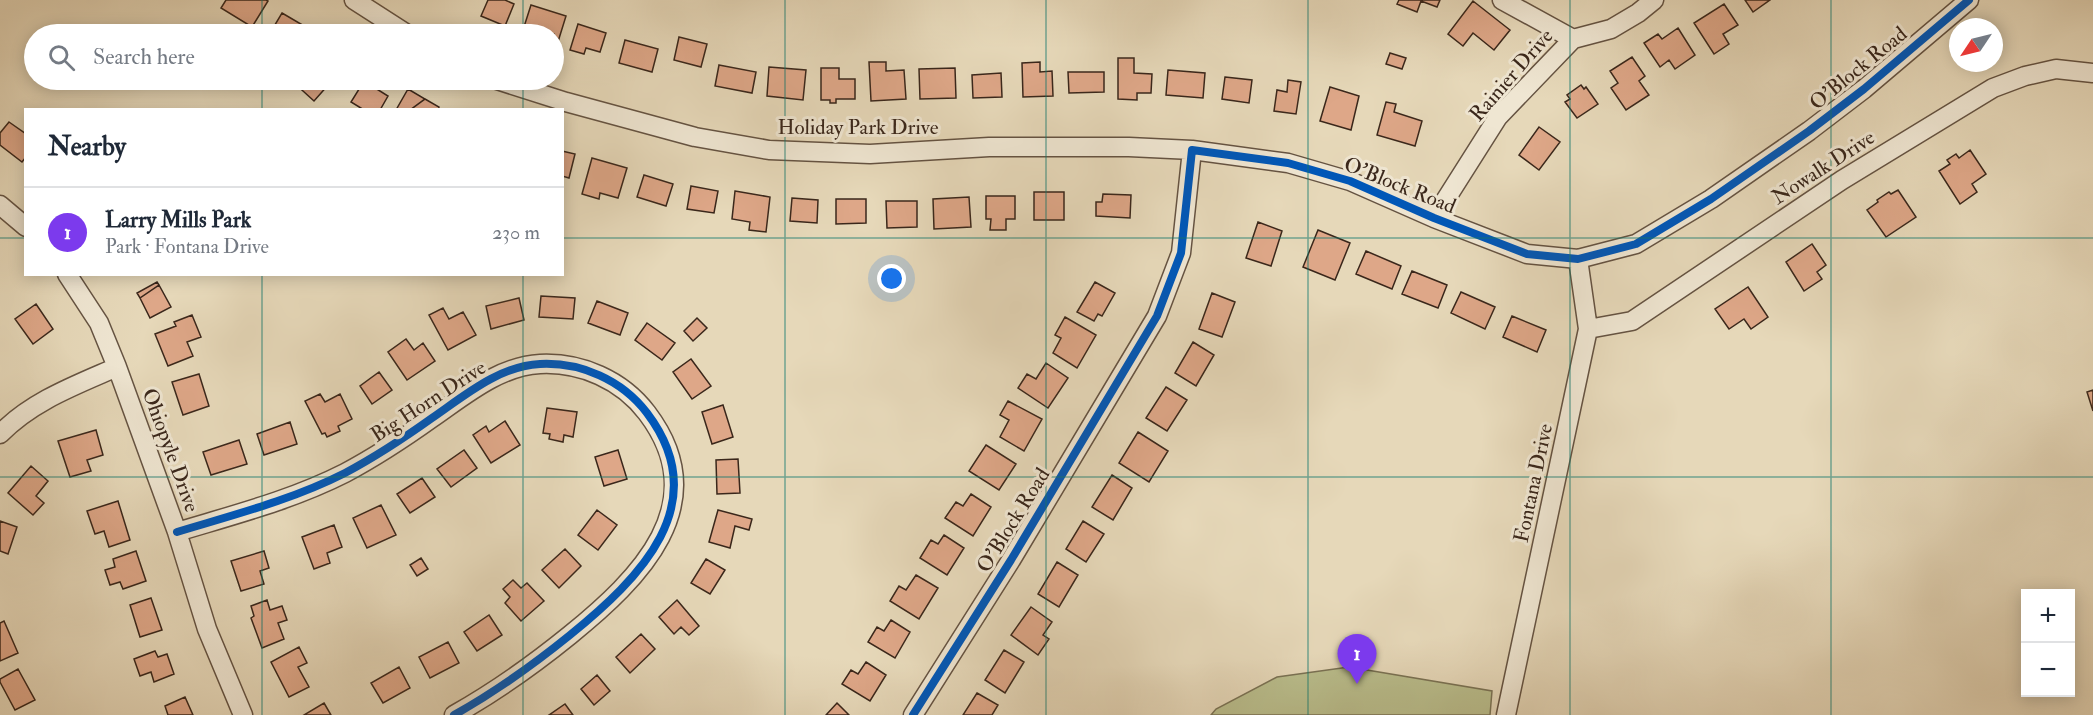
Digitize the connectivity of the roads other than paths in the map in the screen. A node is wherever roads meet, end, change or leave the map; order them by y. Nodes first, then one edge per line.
1 (354, 0) edge
2 (1502, 0) edge
3 (1654, 0) edge
4 (1969, 0) edge
5 (391, 24) edge
6 (1573, 39) junction
7 (2093, 74) edge
8 (528, 90) edge
9 (1192, 150) junction
10 (0, 205) edge
11 (1434, 218) junction
12 (24, 225) edge
13 (1578, 259) junction
14 (68, 276) edge
15 (1588, 329) junction
16 (117, 367) junction
17 (0, 434) edge
18 (177, 532) junction
19 (243, 715) edge
20 (454, 715) edge
21 (913, 715) edge
22 (1506, 715) edge

1 - 5 street
2 - 6 street
3 - 6 street, Rainier Drive
4 - 13 street, O'Block Road
6 - 11 street, Rainier Drive
7 - 15 street, Nowalk Drive
8 - 9 street, Holiday Park Drive
9 - 11 street, O'Block Road
9 - 21 street, O'Block Road
10 - 12 street
11 - 13 street, O'Block Road
13 - 15 street, Fontana Drive
14 - 16 street, Ohiopyle Drive
15 - 22 street, Fontana Drive
16 - 17 street
16 - 18 street, Ohiopyle Drive
18 - 19 street, Ohiopyle Drive
18 - 20 street, Big Horn Drive

